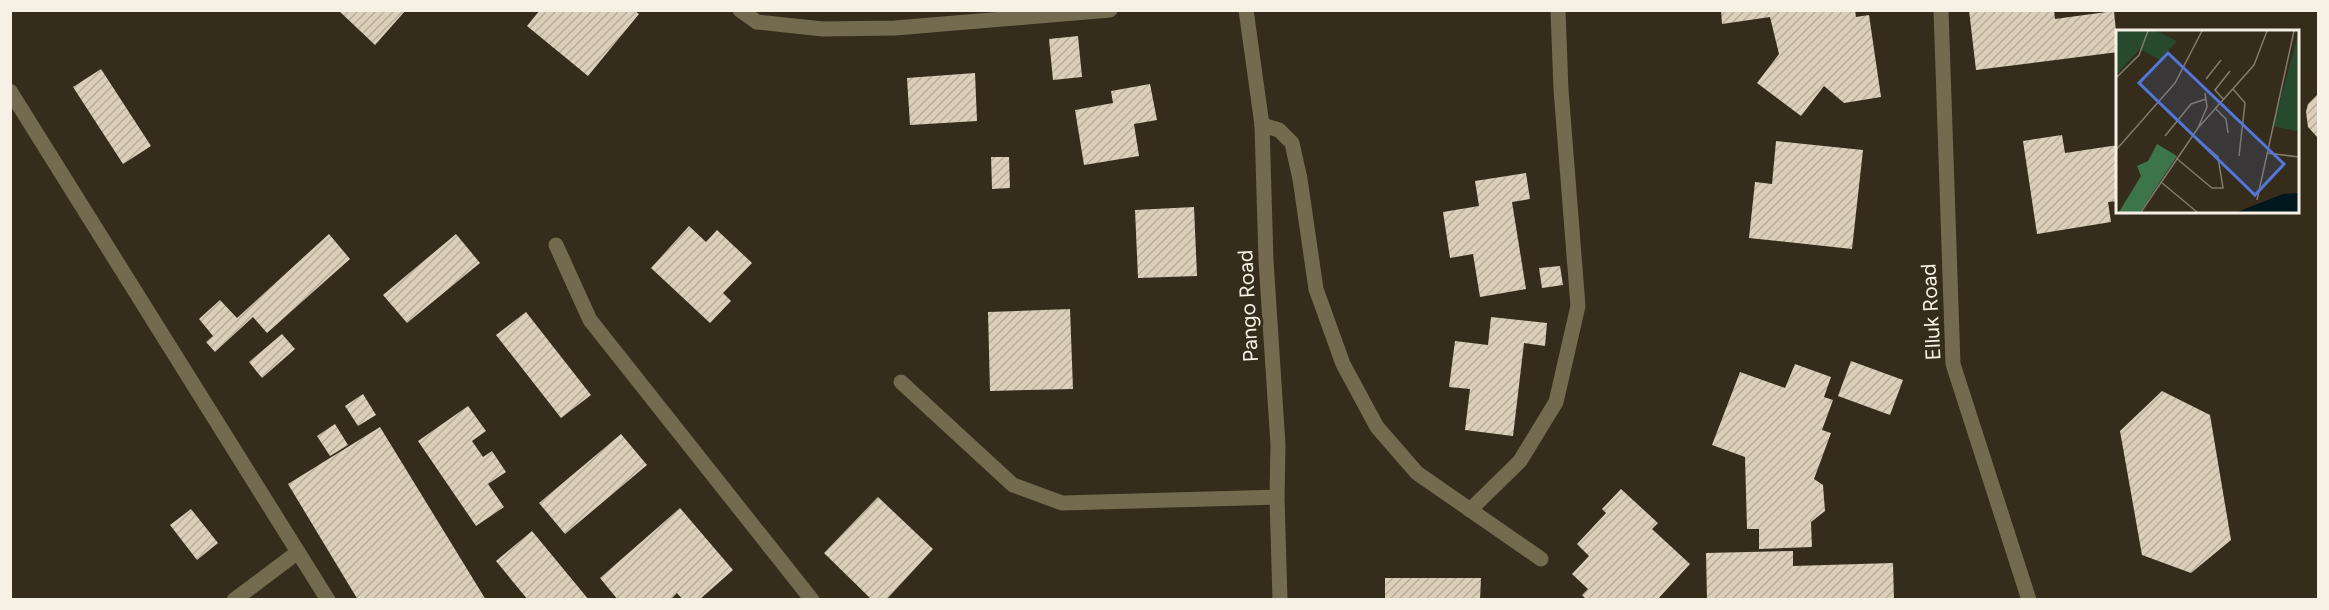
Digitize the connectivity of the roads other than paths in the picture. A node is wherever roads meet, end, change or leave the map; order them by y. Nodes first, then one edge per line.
1 (740, 10) edge
2 (1110, 10) edge
3 (1246, 10) edge
4 (1558, 10) edge
5 (1941, 10) edge
6 (10, 91) edge
7 (1262, 125) junction
8 (556, 245) dead end
9 (901, 381) dead end
10 (1276, 497) junction
11 (1470, 510) junction
12 (298, 552) junction
13 (1541, 559) dead end
14 (234, 600) edge
15 (328, 600) edge
16 (812, 600) edge
17 (1280, 600) edge
18 (2029, 600) edge

1 - 2 street
3 - 7 street, Pango Road
4 - 11 street
5 - 18 street, Elluk Road
6 - 12 street
7 - 10 street, Pango Road
7 - 11 street
8 - 16 street
9 - 10 street
10 - 17 street, Pango Road
11 - 13 street
12 - 14 street
12 - 15 street

